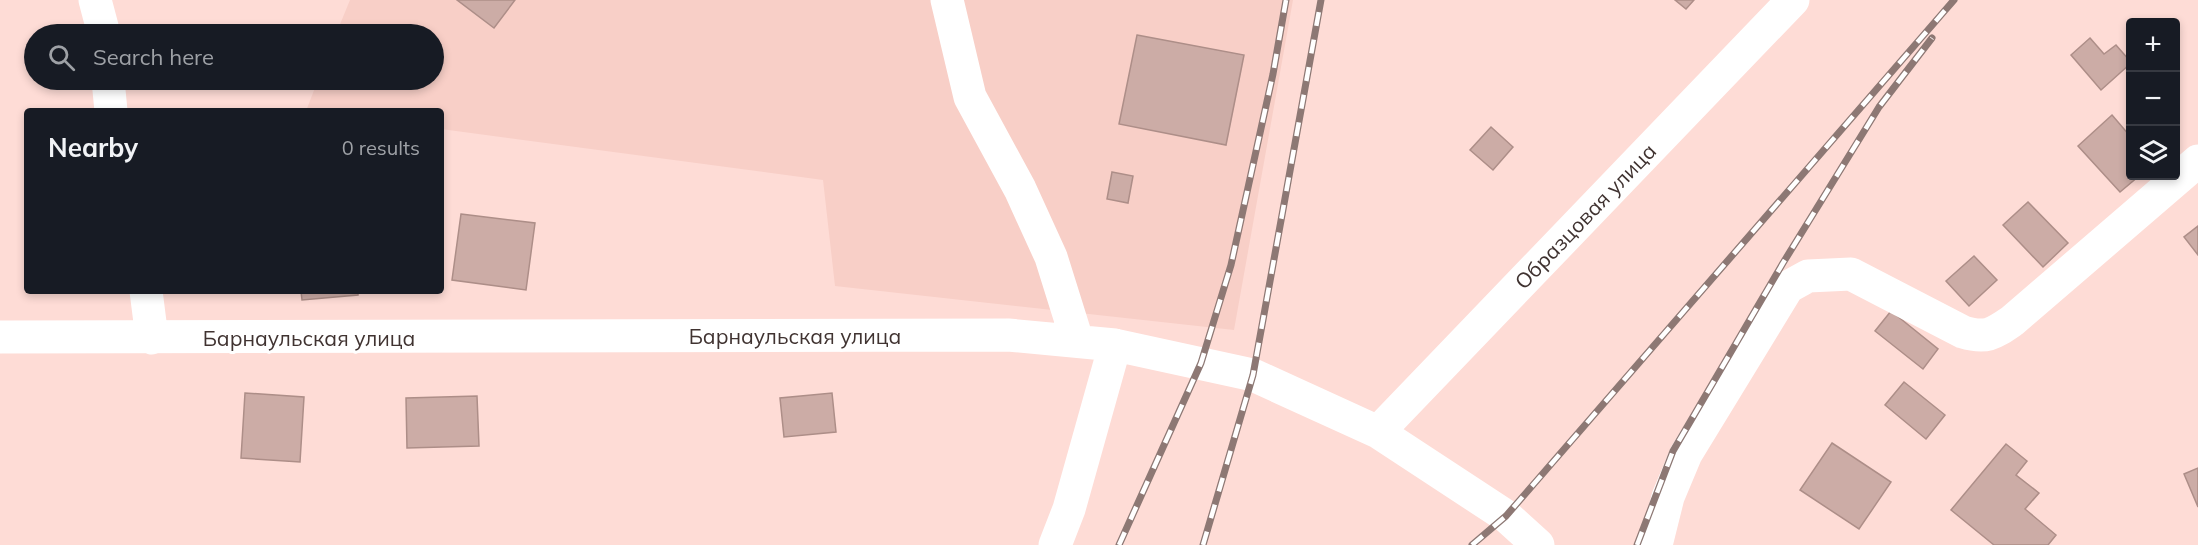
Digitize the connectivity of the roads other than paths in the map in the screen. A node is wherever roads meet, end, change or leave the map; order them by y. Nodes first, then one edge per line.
1 (95, 0) edge
2 (947, 0) edge
3 (1792, 0) edge
4 (101, 24) edge
5 (109, 90) edge
6 (111, 108) edge
7 (2198, 161) edge
8 (146, 294) edge
9 (0, 337) edge
10 (152, 338) junction
11 (1077, 340) junction
12 (1115, 345) junction
13 (1378, 432) junction
14 (1055, 545) edge
15 (1538, 545) edge
16 (1656, 545) edge

1 - 4 street
2 - 11 street
3 - 13 street, Образцовая улица
5 - 6 street
7 - 16 street
8 - 10 street
9 - 10 street, Барнаульская улица
10 - 11 street, Барнаульская улица
11 - 12 street, Барнаульская улица
12 - 13 street, Барнаульская улица
12 - 14 street
13 - 15 street, Барнаульская улица

